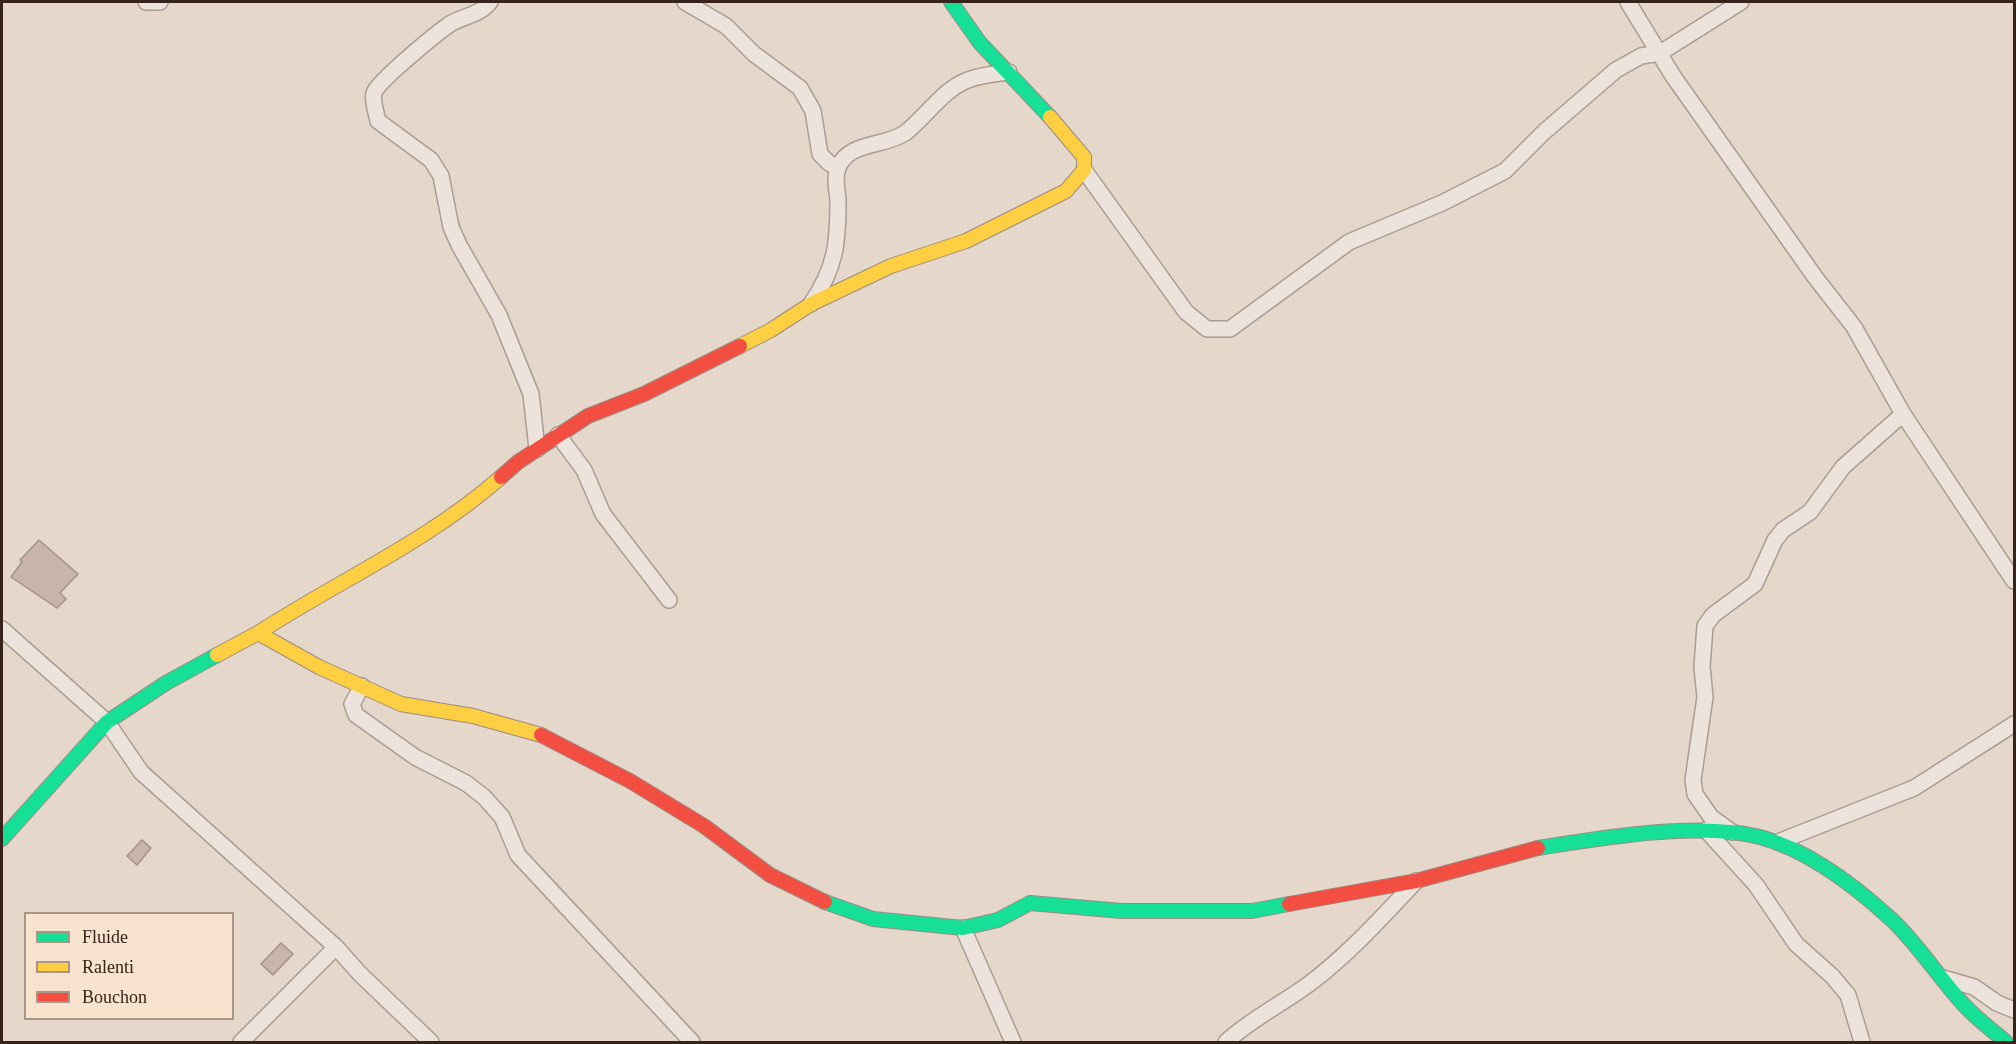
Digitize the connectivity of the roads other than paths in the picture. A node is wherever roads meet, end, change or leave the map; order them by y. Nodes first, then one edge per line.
1 (146, 2) edge
2 (160, 2) edge
3 (490, 2) edge
4 (685, 2) edge
5 (951, 2) edge
6 (1628, 2) edge
7 (1741, 2) edge
8 (1660, 53) junction
9 (1009, 72) junction
10 (838, 168) junction
11 (1084, 170) junction
12 (811, 304) junction
13 (1904, 414) junction
14 (558, 435) junction
15 (537, 449) junction
16 (2014, 581) edge
17 (669, 600) dead end
18 (2, 629) edge
19 (258, 633) junction
20 (362, 686) junction
21 (107, 722) junction
22 (2014, 724) edge
23 (1706, 830) junction
24 (1732, 832) junction
25 (2, 839) edge
26 (1778, 842) junction
27 (1416, 881) junction
28 (963, 928) junction
29 (336, 947) junction
30 (1943, 978) junction
31 (2014, 1010) edge
32 (241, 1042) edge
33 (431, 1042) edge
34 (692, 1042) edge
35 (1013, 1042) edge
36 (1226, 1042) edge
37 (1862, 1042) edge
38 (2006, 1042) edge

1 - 2 street
3 - 15 street
4 - 10 street
5 - 9 street
6 - 8 street
7 - 8 street
8 - 11 street
8 - 13 street
9 - 10 street
9 - 11 street
10 - 12 street
11 - 12 street
12 - 14 street
13 - 16 street
13 - 24 street
14 - 15 street
14 - 17 street
15 - 19 street
18 - 21 street
19 - 20 street
19 - 21 street
20 - 28 street
20 - 34 street
21 - 25 street
21 - 29 street
22 - 26 street
23 - 24 street
23 - 27 street
23 - 37 street
24 - 26 street
26 - 30 street
27 - 28 street
27 - 36 street
28 - 35 street
29 - 32 street
29 - 33 street
30 - 31 street
30 - 38 street

